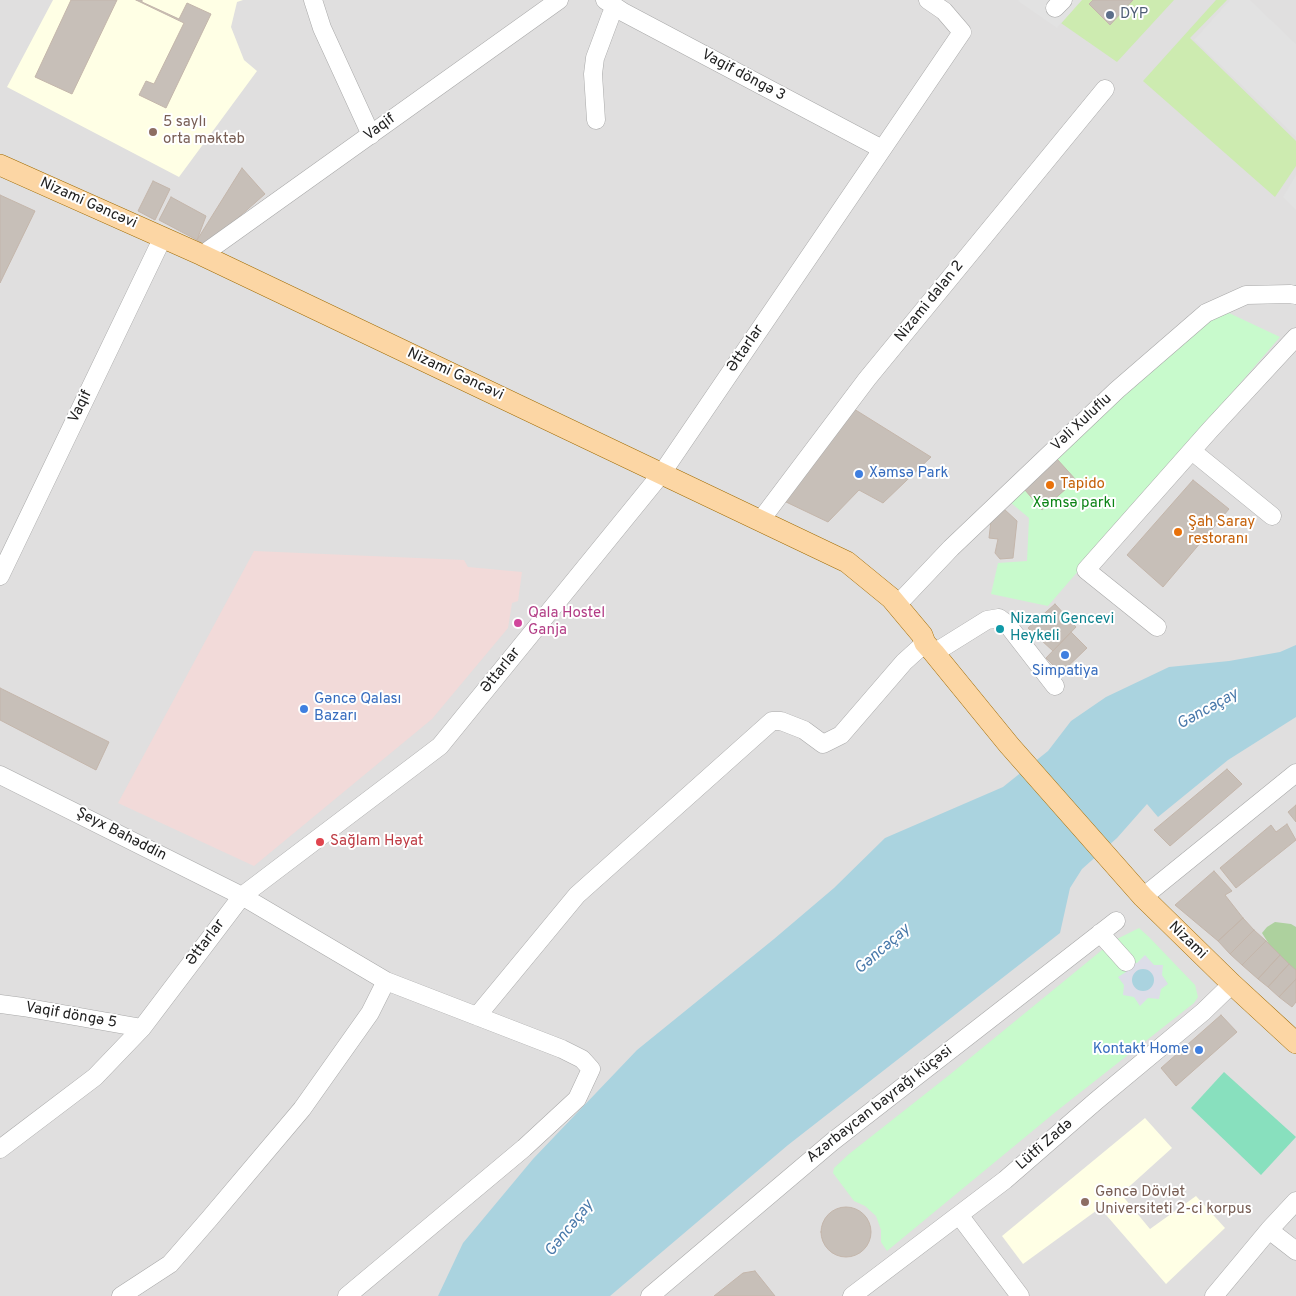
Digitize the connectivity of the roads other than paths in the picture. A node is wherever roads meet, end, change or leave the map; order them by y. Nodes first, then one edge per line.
1 (313, 0) edge
2 (559, 0) edge
3 (928, 0) edge
4 (610, 4) edge
5 (1105, 89) dead end
6 (596, 120) dead end
7 (371, 135) junction
8 (882, 149) junction
9 (0, 165) edge
10 (162, 237) junction
11 (202, 255) junction
12 (1296, 295) edge
13 (1296, 337) edge
14 (1192, 450) junction
15 (662, 473) junction
16 (1272, 516) dead end
17 (760, 521) junction
18 (0, 576) edge
19 (897, 605) junction
20 (1157, 627) dead end
21 (930, 648) junction
22 (1055, 686) dead end
23 (1296, 773) edge
24 (0, 775) edge
25 (242, 896) junction
26 (1143, 897) junction
27 (1116, 921) dead end
28 (1100, 933) junction
29 (1126, 962) dead end
30 (386, 981) junction
31 (1232, 984) junction
32 (0, 1004) edge
33 (477, 1016) junction
34 (142, 1028) junction
35 (1296, 1043) edge
36 (0, 1149) edge
37 (1296, 1200) edge
38 (959, 1214) junction
39 (1269, 1230) junction
40 (1296, 1251) edge
41 (121, 1296) edge
42 (347, 1296) edge
43 (650, 1296) edge
44 (852, 1296) edge
45 (1020, 1296) edge
46 (1214, 1296) edge

1 - 7 street
2 - 7 street, Vaqif
3 - 8 street, Əttarlar
4 - 6 street
4 - 8 street, Vagif döngə 3
5 - 17 street, Nizami dalan 2
7 - 11 street, Vaqif
8 - 15 street, Əttarlar
9 - 10 main road, Nizami Gəncəvi
10 - 11 main road, Nizami Gəncəvi
10 - 18 street, Vaqif
11 - 15 main road, Nizami Gəncəvi
12 - 19 street, Vəli Xuluflu
13 - 14 street
14 - 16 street
14 - 20 street
15 - 17 main road, Nizami Gəncəvi
15 - 25 street, Əttarlar
17 - 19 main road, Nizami Gəncəvi
19 - 21 main road, Nizami Gəncəvi
21 - 22 street
21 - 26 main road, Nizami
21 - 33 street
23 - 26 street
24 - 25 street, Şeyx Bahəddin
25 - 30 street, Şeyx Bahəddin
25 - 34 street, Əttarlar
26 - 31 main road, Nizami
27 - 28 street, Azərbaycan bayrağı küçəsi
28 - 29 street
28 - 43 street, Azərbaycan bayrağı küçəsi
30 - 33 street, Şeyx Bahəddin
30 - 41 street
31 - 35 main road
31 - 38 street, Lütfi Zadə
32 - 34 street, Vaqif döngə 5
33 - 42 street, Şeyx Bahəddin
34 - 36 street, Əttarlar
37 - 39 street
38 - 44 street, Lütfi Zadə
38 - 45 street
39 - 40 street
39 - 46 street

